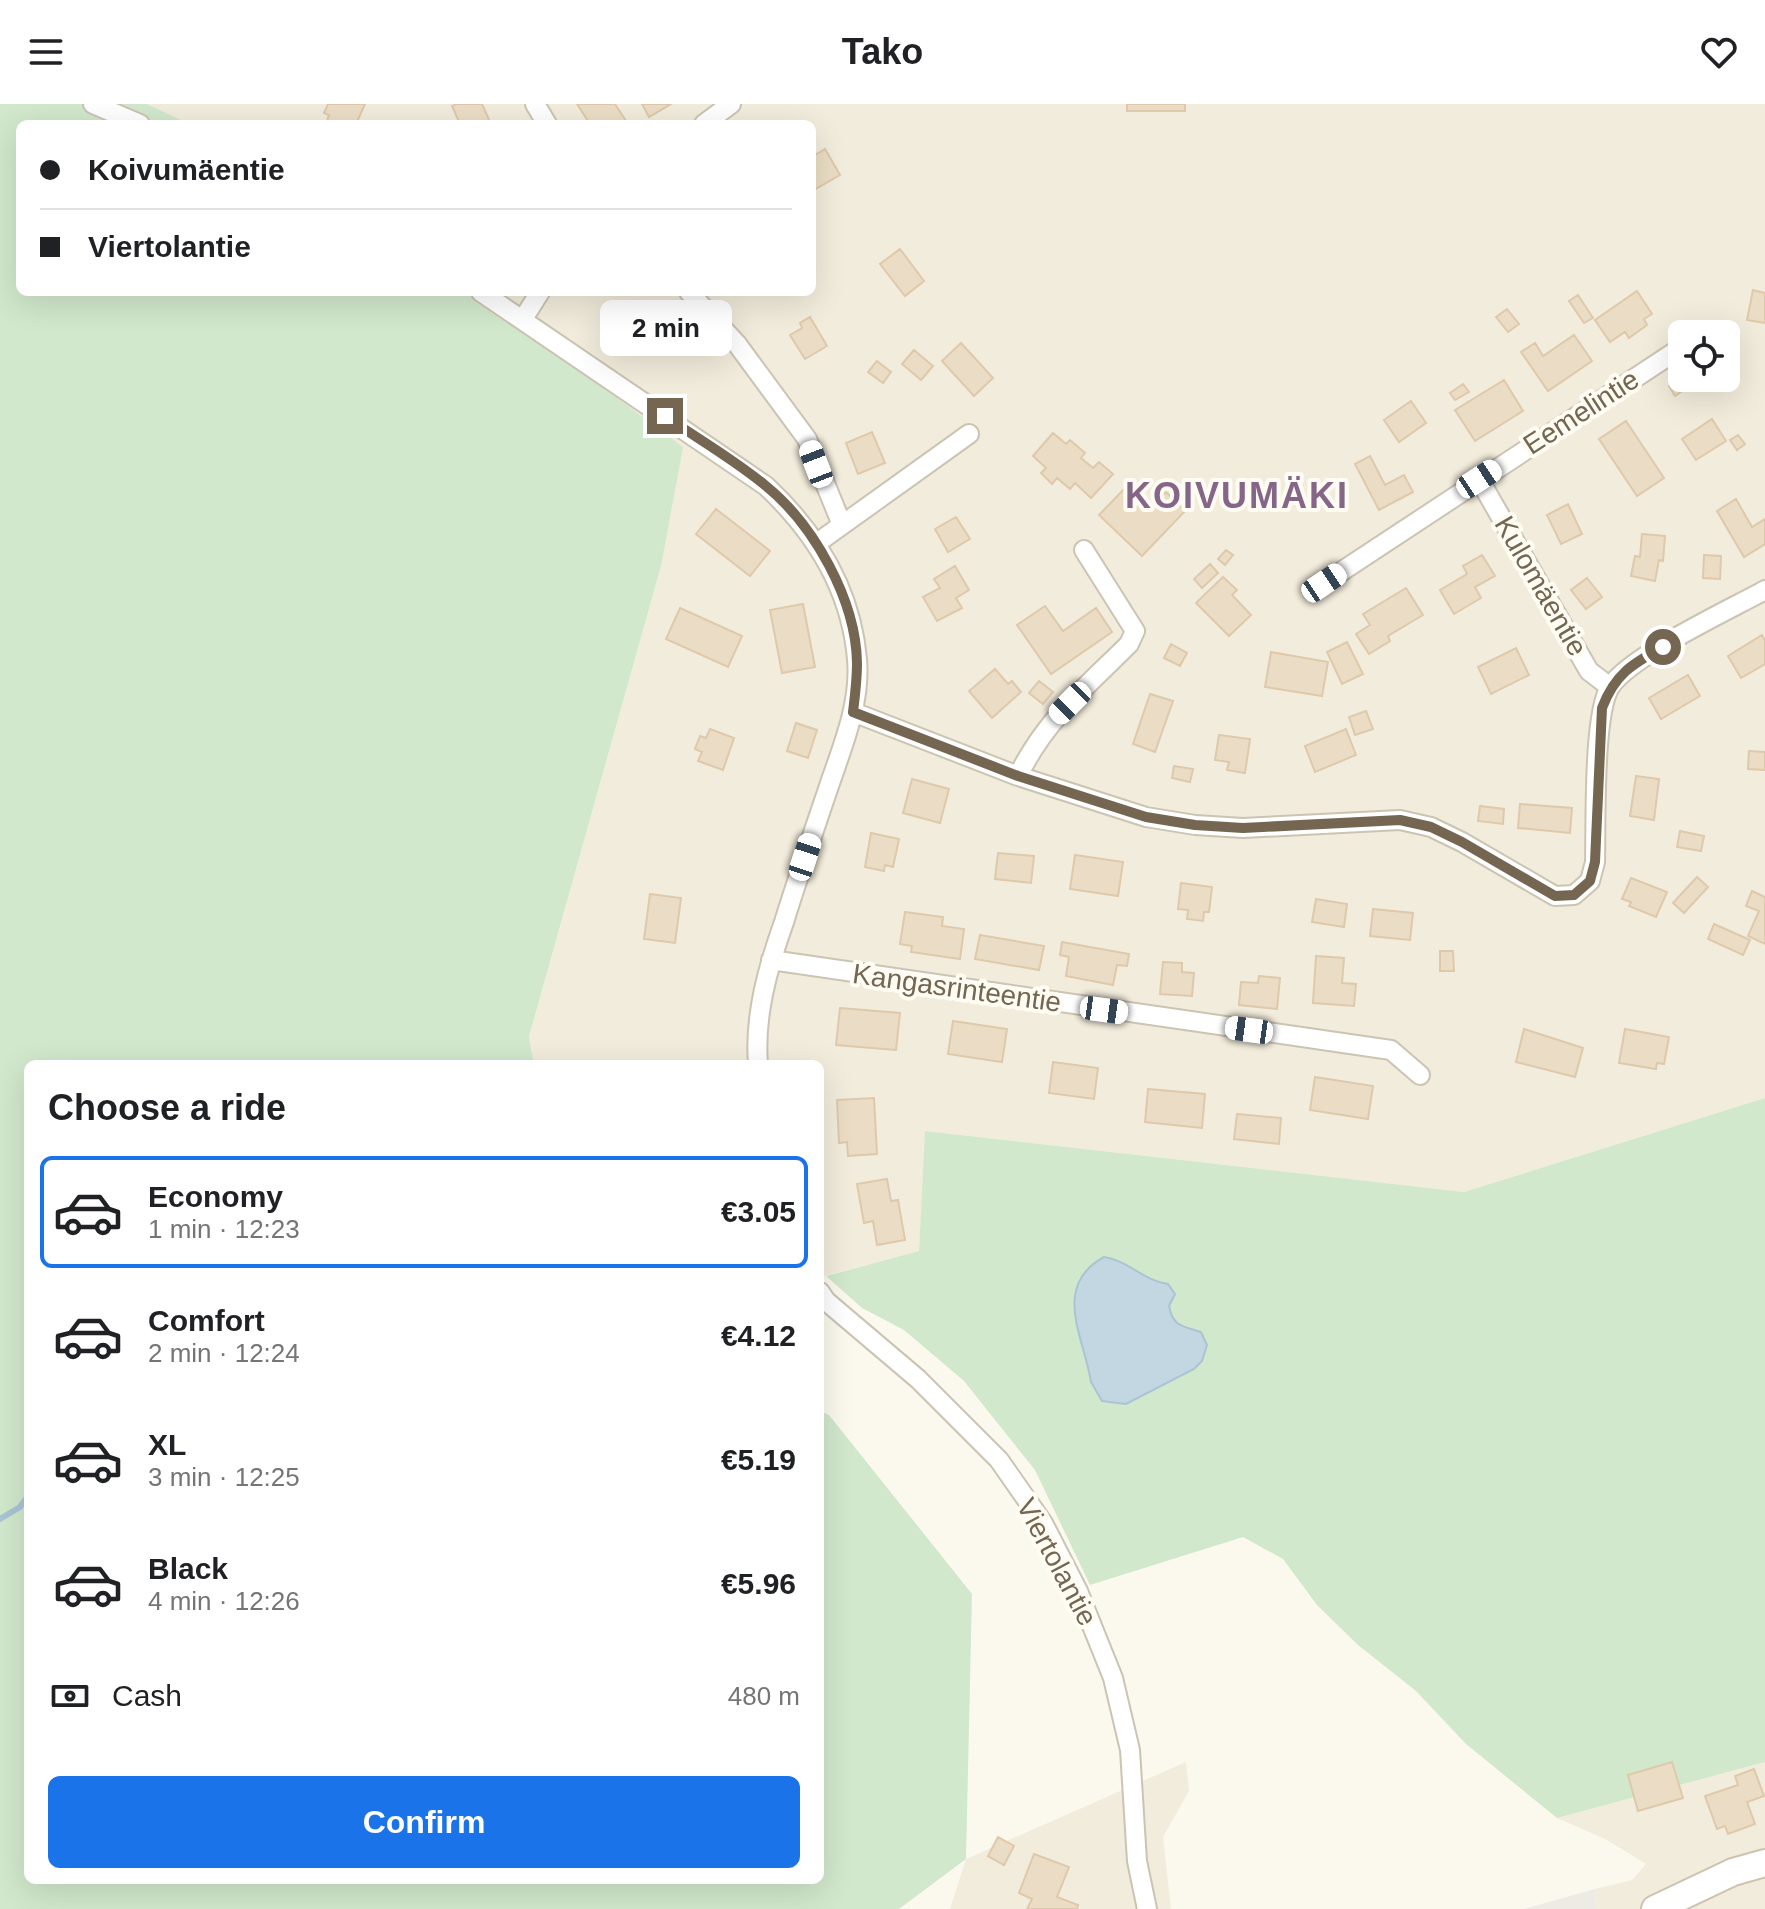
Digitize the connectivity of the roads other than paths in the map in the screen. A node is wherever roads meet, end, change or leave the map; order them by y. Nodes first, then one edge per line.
1 (93, 104) edge
2 (731, 104) edge
3 (131, 120) edge
4 (709, 120) edge
5 (487, 296) edge
6 (537, 296) edge
7 (693, 296) edge
8 (523, 319) junction
9 (1668, 356) edge
10 (969, 434) dead end
11 (1479, 479) junction
12 (842, 525) junction
13 (817, 543) junction
14 (1084, 550) dead end
15 (1324, 583) dead end
16 (1765, 590) edge
17 (1610, 687) junction
18 (853, 712) junction
19 (1018, 776) junction
20 (771, 960) junction
21 (758, 1060) edge
22 (1420, 1075) dead end
23 (824, 1298) edge
24 (1765, 1863) edge
25 (1147, 1909) edge
26 (1655, 1909) edge

1 - 3 street
2 - 4 street
5 - 8 street
6 - 8 street
7 - 12 street
8 - 13 street
9 - 11 street, Eemelintie
10 - 12 street
11 - 15 street, Eemelintie
11 - 17 street, Kulomäentie
12 - 13 street
13 - 18 street
14 - 19 street
16 - 17 street
17 - 19 street
18 - 19 street
18 - 20 street
20 - 21 street
20 - 22 street, Kangasrinteentie
23 - 25 street, Viertolantie
24 - 26 main road

